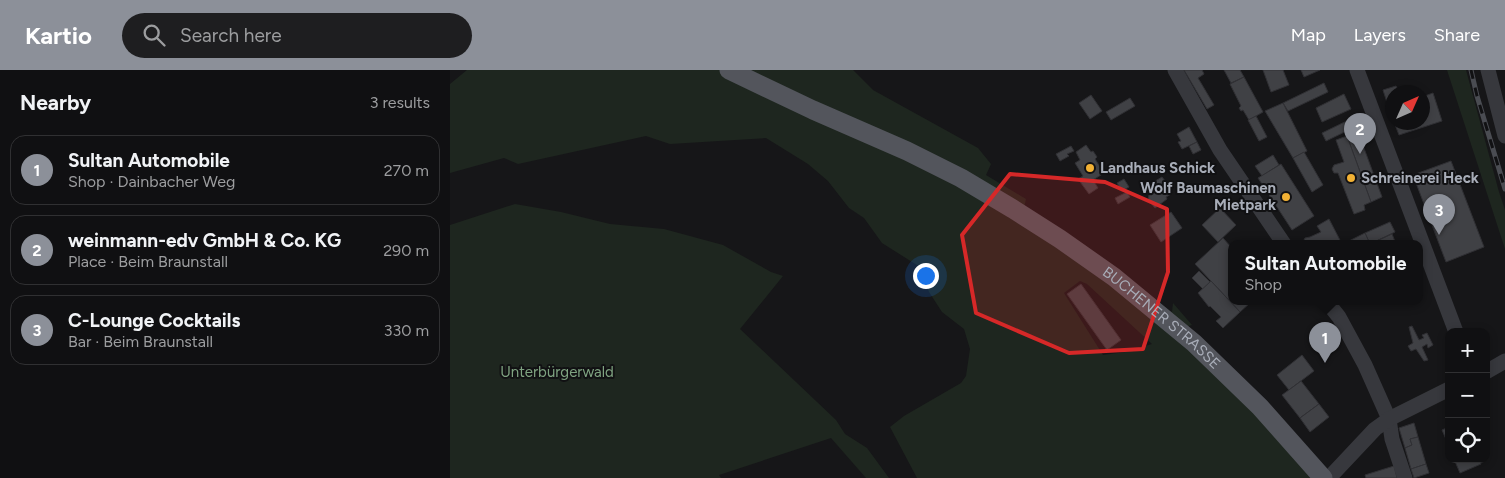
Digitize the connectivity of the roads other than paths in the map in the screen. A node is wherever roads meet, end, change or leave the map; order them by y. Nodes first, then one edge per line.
1 (729, 70) edge
2 (1175, 70) edge
3 (1357, 70) edge
4 (1488, 70) edge
5 (1505, 136) edge
6 (1281, 240) edge
7 (1421, 240) edge
8 (1423, 245) edge
9 (1329, 305) edge
10 (1454, 328) edge
11 (1505, 361) edge
12 (1490, 370) edge
13 (1445, 391) edge
14 (1389, 419) junction
15 (1323, 478) edge
16 (1329, 478) edge
17 (1404, 478) edge

1 - 15 main road, BUCHENER STRASSE
2 - 6 street
3 - 7 street
4 - 5 street
8 - 10 street
9 - 14 street
11 - 12 street
13 - 14 street
14 - 16 street
14 - 17 street

